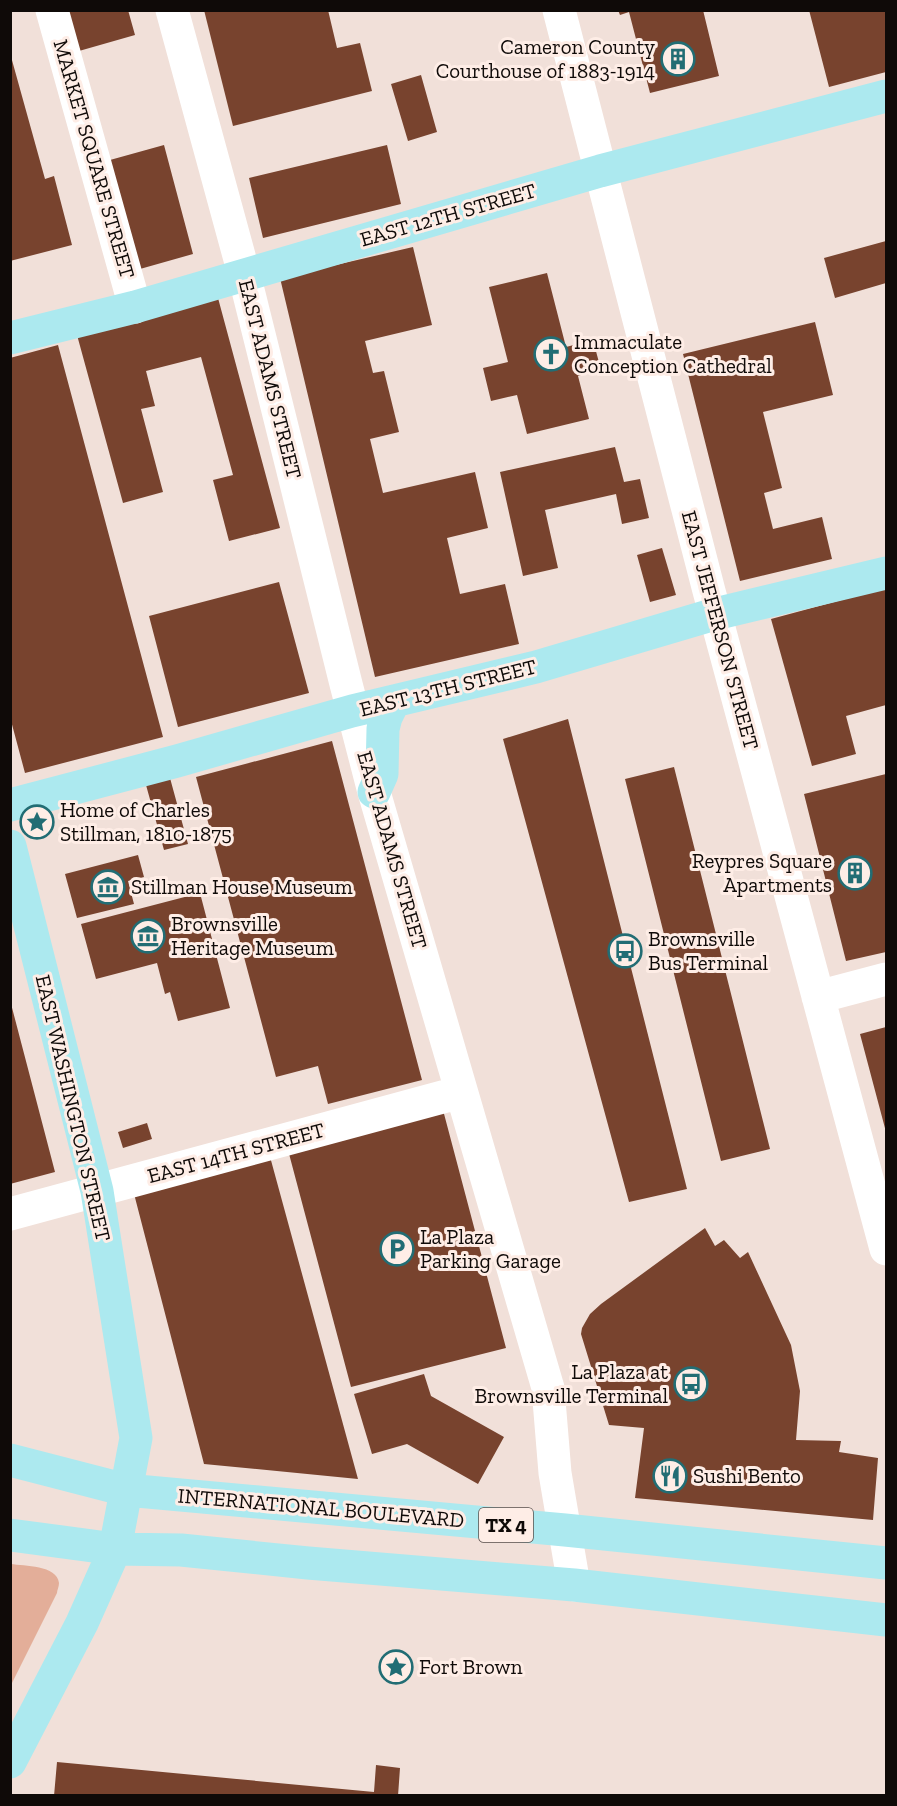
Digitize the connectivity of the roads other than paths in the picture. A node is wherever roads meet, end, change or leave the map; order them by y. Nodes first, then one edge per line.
1 (52, 10) edge
2 (172, 10) edge
3 (559, 10) edge
4 (886, 96) edge
5 (600, 171) junction
6 (244, 274) junction
7 (135, 308) junction
8 (10, 338) edge
9 (886, 573) edge
10 (716, 614) junction
11 (394, 701) junction
12 (352, 711) junction
13 (374, 792) junction
14 (10, 805) edge
15 (10, 846) edge
16 (886, 979) edge
17 (818, 997) junction
18 (461, 1092) junction
19 (96, 1191) junction
20 (10, 1214) edge
21 (886, 1249) edge
22 (10, 1460) edge
23 (126, 1490) junction
24 (565, 1530) junction
25 (10, 1535) edge
26 (115, 1549) junction
27 (886, 1563) edge
28 (574, 1585) junction
29 (886, 1620) edge
30 (10, 1761) edge

1 - 7 street, MARKET SQUARE STREET
2 - 6 street, EAST ADAMS STREET
3 - 5 street, EAST JEFFERSON STREET
4 - 5 main road, EAST 12TH STREET
5 - 6 main road, EAST 12TH STREET
5 - 10 street, EAST JEFFERSON STREET
6 - 7 main road, EAST 12TH STREET
6 - 12 street, EAST ADAMS STREET
7 - 8 main road, EAST 12TH STREET
9 - 10 main road, EAST 13TH STREET
10 - 11 main road, EAST 13TH STREET
10 - 17 street, EAST JEFFERSON STREET
11 - 12 main road, EAST 13TH STREET
11 - 13 main road
12 - 13 street, EAST ADAMS STREET
12 - 14 main road, EAST 13TH STREET
13 - 18 street, EAST ADAMS STREET
15 - 19 main road, EAST WASHINGTON STREET
16 - 17 street
17 - 21 street, EAST JEFFERSON STREET
18 - 19 street, EAST 14TH STREET
18 - 24 street, EAST ADAMS STREET
19 - 20 street, EAST 14TH STREET
19 - 23 main road, EAST WASHINGTON STREET
22 - 23 main road, INTERNATIONAL BOULEVARD / TX 4
23 - 24 main road, INTERNATIONAL BOULEVARD / TX 4
23 - 26 main road, EAST WASHINGTON STREET
24 - 27 main road, INTERNATIONAL BOULEVARD / TX 4
24 - 28 street, EAST ADAMS STREET
25 - 26 main road
26 - 28 main road
26 - 30 main road, EAST WASHINGTON STREET
28 - 29 main road

